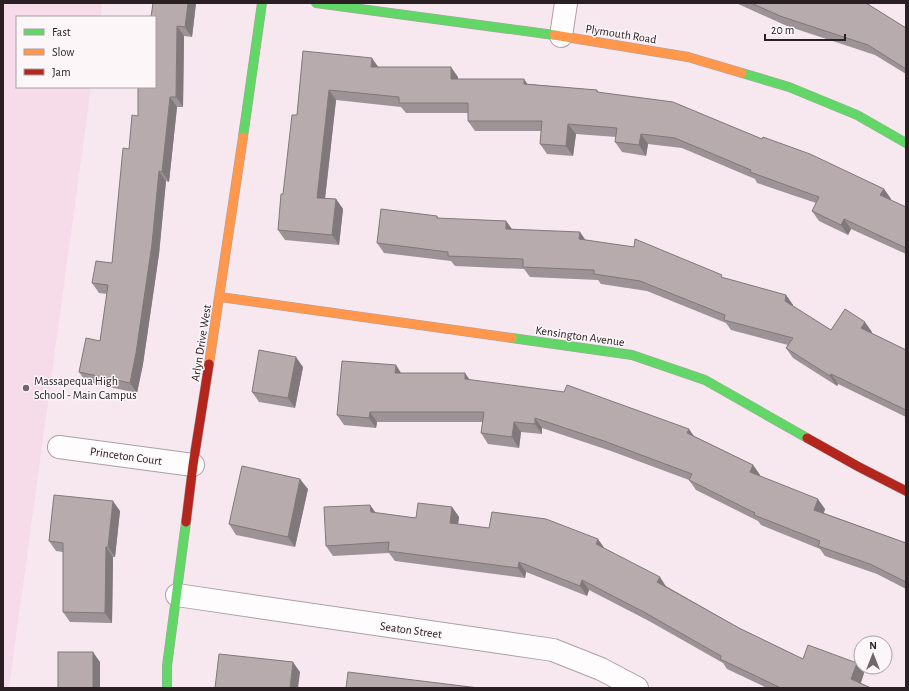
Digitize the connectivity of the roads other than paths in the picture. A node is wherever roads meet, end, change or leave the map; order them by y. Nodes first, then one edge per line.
1 (262, 3) edge
2 (316, 3) edge
3 (566, 3) edge
4 (561, 36) junction
5 (906, 143) edge
6 (220, 297) junction
7 (59, 447) dead end
8 (192, 465) junction
9 (906, 491) edge
10 (177, 596) junction
11 (167, 688) edge
12 (637, 688) edge

1 - 6 street, Arlyn Drive West
2 - 4 street, Plymouth Road
3 - 4 street
4 - 5 street, Plymouth Road
6 - 8 street, Arlyn Drive West
6 - 9 street, Kensington Avenue
7 - 8 street, Princeton Court
8 - 10 street, Arlyn Drive West
10 - 11 street, Arlyn Drive West
10 - 12 street, Seaton Street

